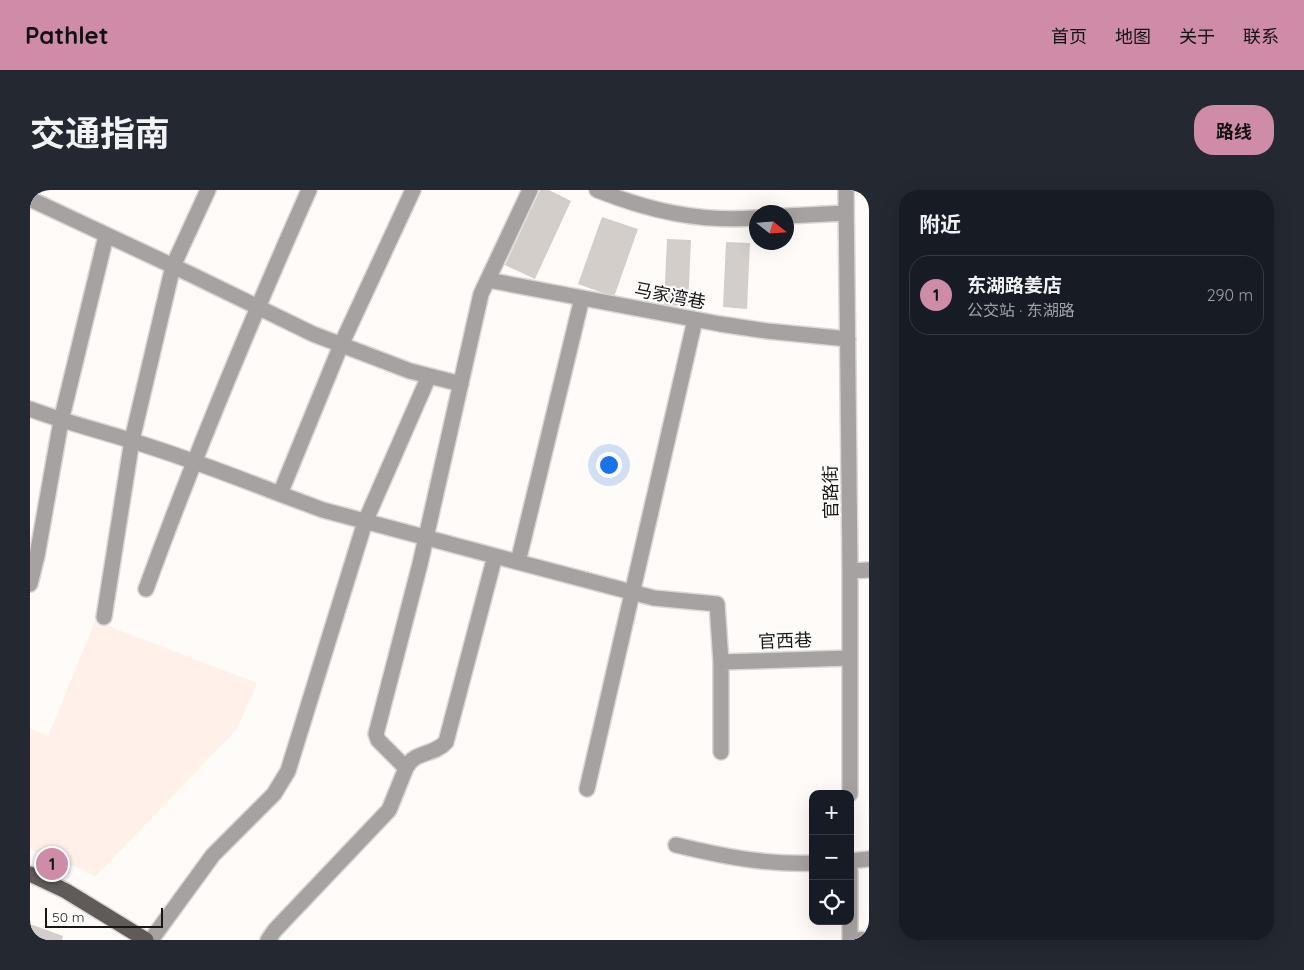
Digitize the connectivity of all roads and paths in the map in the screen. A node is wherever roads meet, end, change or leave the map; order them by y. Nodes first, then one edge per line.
1 (208, 190) edge
2 (309, 190) edge
3 (414, 190) edge
4 (530, 190) edge
5 (597, 190) edge
6 (846, 190) edge
7 (30, 199) edge
8 (846, 213) junction
9 (794, 216) edge
10 (749, 218) edge
11 (106, 236) junction
12 (173, 266) junction
13 (488, 280) junction
14 (582, 298) junction
15 (258, 307) junction
16 (695, 320) junction
17 (848, 339) junction
18 (340, 344) junction
19 (429, 376) junction
20 (461, 384) junction
21 (30, 410) edge
22 (61, 420) junction
23 (132, 440) junction
24 (194, 461) junction
25 (280, 494) junction
26 (365, 522) junction
27 (426, 538) junction
28 (495, 556) junction
29 (518, 562) junction
30 (869, 570) edge
31 (850, 571) junction
32 (30, 584) edge
33 (146, 589) dead end
34 (632, 593) junction
35 (104, 617) dead end
36 (850, 658) junction
37 (722, 662) junction
38 (721, 752) dead end
39 (406, 768) junction
40 (587, 790) dead end
41 (850, 790) edge
42 (676, 845) dead end
43 (869, 859) edge
44 (854, 861) edge
45 (809, 863) edge
46 (30, 874) edge
47 (850, 880) edge
48 (30, 883) edge
49 (850, 939) edge
50 (130, 940) edge
51 (146, 940) edge
52 (151, 940) edge
53 (268, 940) edge
54 (866, 940) edge

1 - 12 street
2 - 15 street
3 - 18 street
4 - 13 street
5 - 10 street
6 - 8 street, 官路街
7 - 11 street
8 - 9 street
8 - 17 street, 官路街
11 - 12 street
11 - 22 street
12 - 15 street
12 - 23 street
13 - 14 street, 马家湾巷
13 - 20 street
14 - 16 street, 马家湾巷
14 - 29 street
15 - 18 street
15 - 24 street
16 - 17 street, 马家湾巷
16 - 34 street
17 - 31 street, 官路街
18 - 19 street
18 - 25 street
19 - 20 street
19 - 26 street
20 - 27 street
21 - 22 street
22 - 23 street
22 - 32 street
23 - 24 street
23 - 35 street
24 - 25 street
24 - 33 street
25 - 26 street
26 - 27 street
26 - 52 street
27 - 28 street
27 - 39 street
28 - 29 street
28 - 39 street
29 - 34 street
30 - 31 street
31 - 36 street, 官路街
34 - 37 street
34 - 40 street
36 - 37 street, 官西巷
36 - 41 street, 官路街
37 - 38 street
39 - 53 street
42 - 45 street
43 - 44 street
46 - 51 main road
47 - 49 street
48 - 50 main road
49 - 54 street

